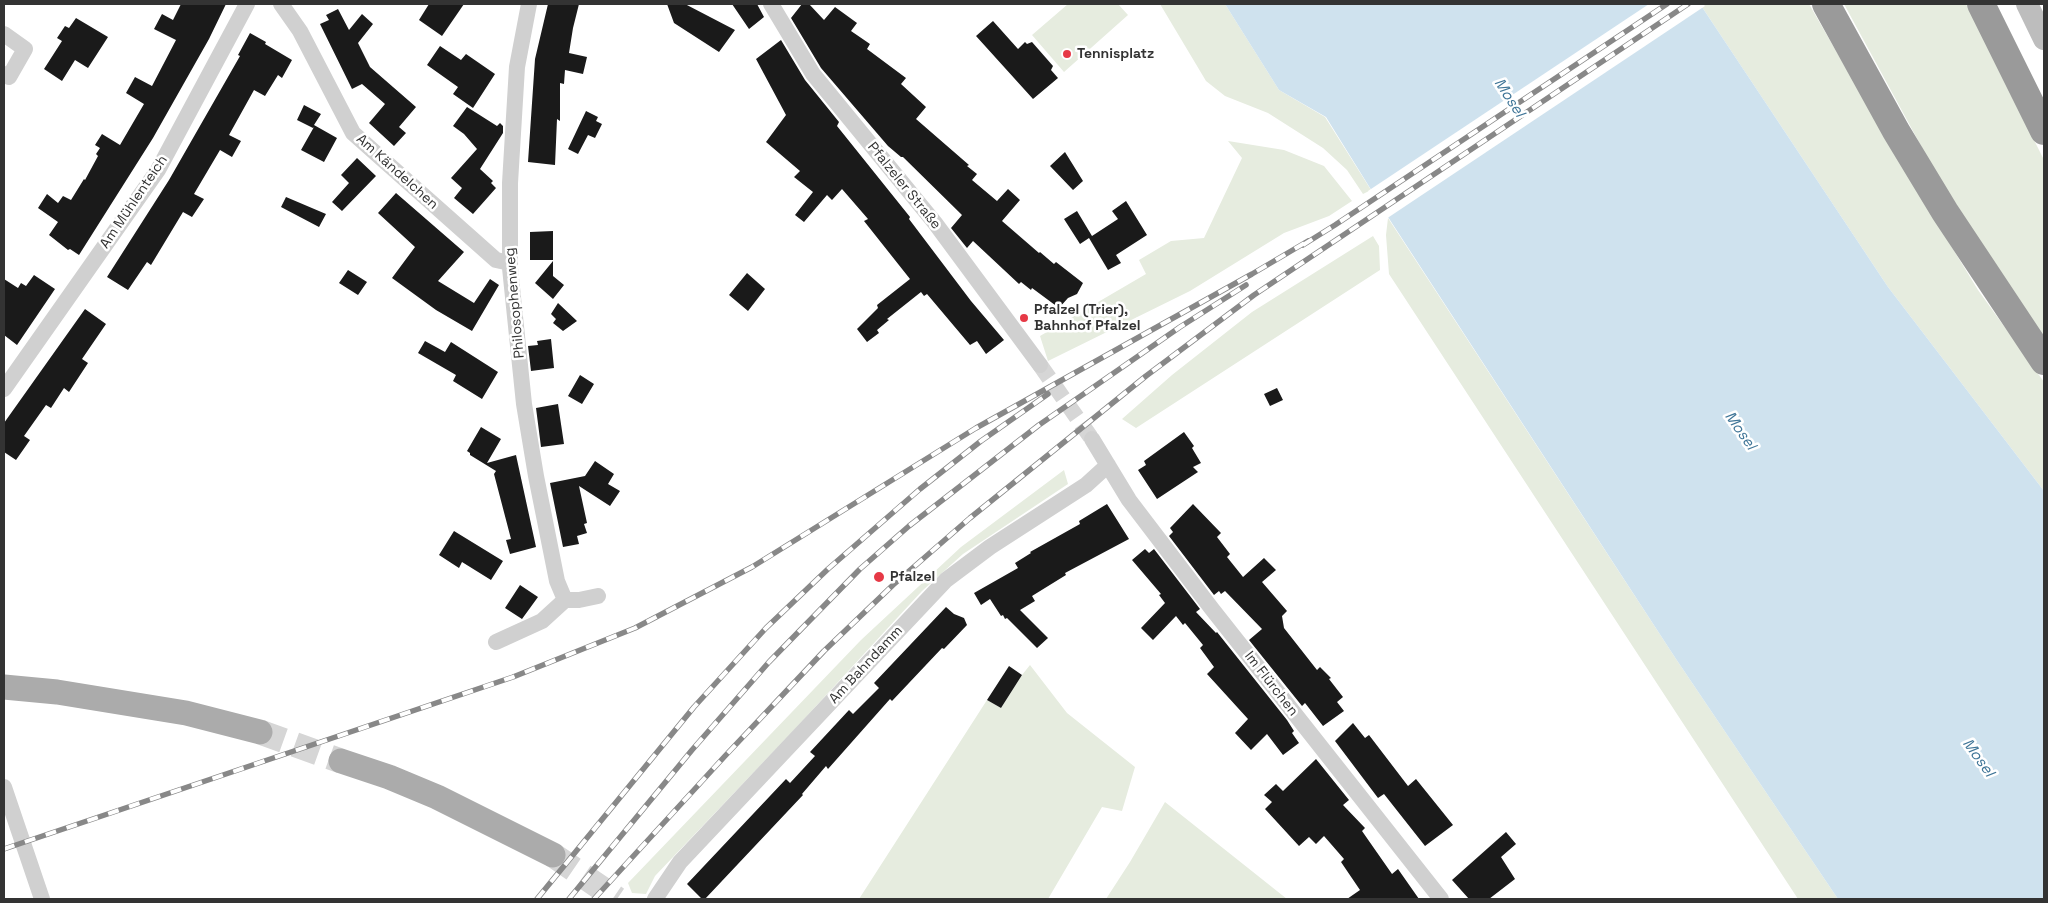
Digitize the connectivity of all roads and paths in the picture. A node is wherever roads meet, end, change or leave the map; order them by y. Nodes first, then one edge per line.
1 (247, 4) edge
2 (282, 4) edge
3 (529, 4) edge
4 (771, 4) edge
5 (1826, 4) edge
6 (1981, 4) edge
7 (2027, 4) edge
8 (4, 34) edge
9 (2044, 39) edge
10 (4, 74) edge
11 (2044, 131) edge
12 (510, 263) junction
13 (2044, 360) edge
14 (1040, 365) tunnel mouth
15 (4, 389) edge
16 (1092, 438) tunnel mouth
17 (1108, 464) junction
18 (598, 596) dead end
19 (565, 600) junction
20 (496, 642) dead end
21 (4, 687) edge
22 (260, 732) tunnel mouth
23 (341, 761) tunnel mouth
24 (4, 788) edge
25 (552, 855) tunnel mouth
26 (42, 899) edge
27 (654, 899) edge
28 (1441, 899) edge

1 - 15 street, Am Mühlenteich
2 - 12 street, Am Kändelchen
3 - 12 street, Philosophenweg
4 - 14 street, Pfalzeler Straße
5 - 13 highway
6 - 11 highway
7 - 9 main road
8 - 10 street
12 - 19 street, Philosophenweg
16 - 17 street
17 - 27 street, Am Bahndamm
17 - 28 street, Im Flürchen
18 - 19 street
19 - 20 street
21 - 22 main road
23 - 25 main road
24 - 26 street

